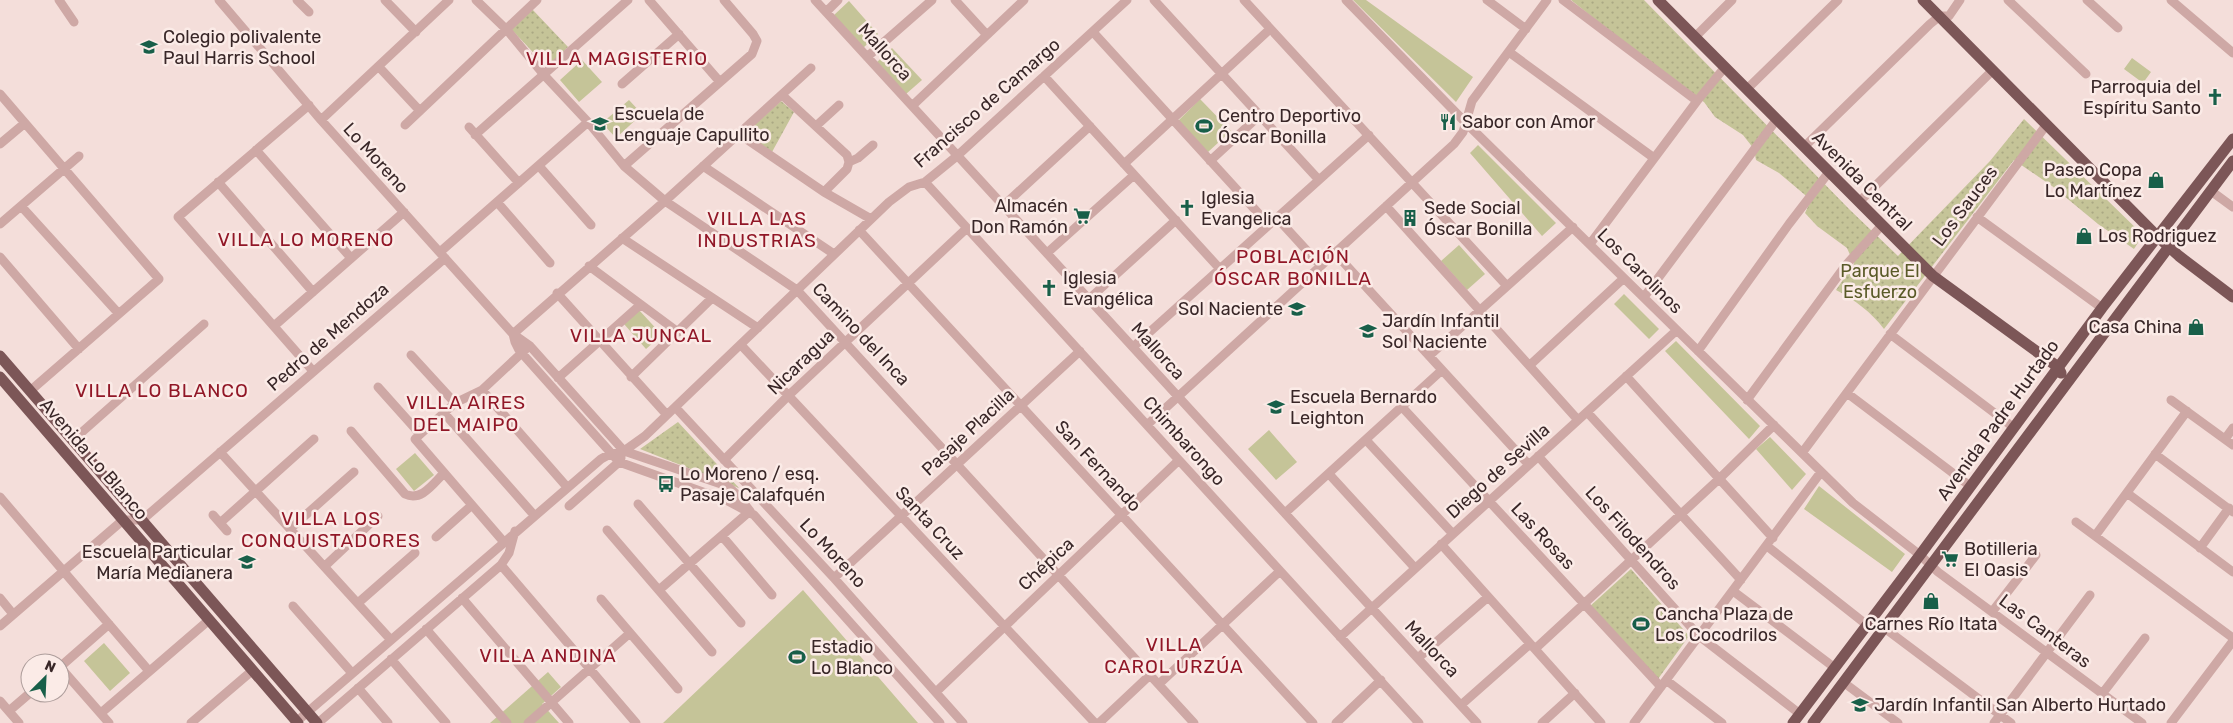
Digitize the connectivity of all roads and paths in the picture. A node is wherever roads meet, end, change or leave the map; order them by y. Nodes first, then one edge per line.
1 (59, 0) edge
2 (219, 0) edge
3 (297, 0) edge
4 (385, 0) edge
5 (449, 0) edge
6 (476, 0) edge
7 (538, 0) edge
8 (628, 0) edge
9 (649, 0) edge
10 (724, 0) edge
11 (815, 0) edge
12 (838, 0) edge
13 (932, 0) edge
14 (955, 0) edge
15 (1024, 0) edge
16 (1127, 0) edge
17 (1154, 0) edge
18 (1244, 0) edge
19 (1346, 0) edge
20 (1487, 0) edge
21 (1547, 0) edge
22 (1563, 0) edge
23 (1658, 0) edge
24 (1732, 0) edge
25 (1838, 0) edge
26 (1924, 0) edge
27 (1960, 0) edge
28 (2008, 0) edge
29 (2086, 0) edge
30 (2171, 0) edge
31 (309, 12) dead end
32 (826, 12) junction
33 (1940, 16) junction
34 (74, 22) dead end
35 (1270, 28) junction
36 (2118, 28) dead end
37 (1526, 29) junction
38 (507, 30) junction
39 (416, 32) junction
40 (1092, 32) junction
41 (679, 34) junction
42 (987, 35) junction
43 (1695, 37) junction
44 (1509, 52) junction
45 (2233, 53) edge
46 (867, 57) junction
47 (379, 67) junction
48 (810, 68) dead end
49 (1725, 68) junction
50 (1993, 70) junction
51 (1222, 74) junction
52 (2086, 74) dead end
53 (544, 75) junction
54 (1044, 76) junction
55 (720, 82) junction
56 (622, 84) dead end
57 (1747, 90) junction
58 (0, 94) edge
59 (782, 95) junction
60 (1697, 101) junction
61 (309, 105) junction
62 (839, 106) dead end
63 (912, 106) junction
64 (420, 111) junction
65 (1260, 115) junction
66 (1777, 119) junction
67 (321, 120) junction
68 (1172, 120) junction
69 (588, 122) junction
70 (25, 123) junction
71 (1466, 123) junction
72 (2047, 124) junction
73 (405, 125) dead end
74 (816, 126) junction
75 (1090, 126) junction
76 (469, 127) dead end
77 (739, 134) junction
78 (475, 135) junction
79 (1369, 135) junction
80 (2233, 139) edge
81 (0, 144) edge
82 (873, 145) dead end
83 (1804, 147) junction
84 (256, 150) junction
85 (79, 156) dead end
86 (957, 156) junction
87 (1654, 158) junction
88 (1210, 161) junction
89 (2233, 161) edge
90 (849, 162) junction
91 (1124, 164) junction
92 (539, 166) junction
93 (624, 166) junction
94 (703, 166) junction
95 (64, 169) junction
96 (1829, 172) junction
97 (1134, 175) junction
98 (1319, 180) junction
99 (218, 182) junction
100 (924, 182) junction
101 (1412, 182) junction
102 (518, 183) junction
103 (2211, 190) junction
104 (824, 192) junction
105 (665, 201) junction
106 (497, 202) junction
107 (1859, 202) junction
108 (21, 206) junction
109 (1003, 206) junction
110 (1386, 206) junction
111 (2233, 207) edge
112 (404, 212) junction
113 (1977, 217) junction
114 (1277, 218) junction
115 (871, 219) junction
116 (1176, 220) junction
117 (0, 224) edge
118 (591, 225) dead end
119 (1269, 225) junction
120 (1882, 225) junction
121 (1573, 227) junction
122 (967, 228) junction
123 (859, 230) junction
124 (2158, 236) junction
125 (622, 238) junction
126 (1590, 244) junction
127 (2169, 246) junction
128 (1047, 253) junction
129 (1335, 253) junction
130 (834, 254) junction
131 (442, 255) junction
132 (0, 258) edge
133 (351, 258) junction
134 (550, 263) dead end
135 (589, 266) junction
136 (1321, 266) junction
137 (1220, 269) junction
138 (1933, 276) junction
139 (1624, 278) junction
140 (908, 283) junction
141 (1507, 286) junction
142 (797, 290) junction
143 (313, 292) junction
144 (557, 293) junction
145 (1644, 297) junction
146 (2233, 297) edge
147 (712, 298) junction
148 (1089, 299) junction
149 (640, 305) junction
150 (2102, 308) junction
151 (1480, 310) junction
152 (119, 314) junction
153 (204, 324) dead end
154 (274, 326) junction
155 (758, 328) junction
156 (1677, 330) junction
157 (678, 332) junction
158 (513, 334) junction
159 (1890, 334) junction
160 (600, 342) junction
161 (846, 342) junction
162 (741, 345) junction
163 (530, 346) junction
164 (1133, 347) junction
165 (79, 349) junction
166 (1080, 351) junction
167 (1698, 351) junction
168 (522, 353) junction
169 (411, 354) dead end
170 (0, 356) edge
171 (1429, 356) junction
172 (1530, 365) junction
173 (2058, 367) junction
174 (1442, 370) junction
175 (313, 372) junction
176 (1626, 376) junction
177 (0, 377) edge
178 (631, 377) junction
179 (558, 378) junction
180 (378, 387) dead end
181 (2064, 387) junction
182 (482, 390) junction
183 (30, 391) junction
184 (1846, 393) junction
185 (788, 396) junction
186 (1178, 396) junction
187 (1747, 400) junction
188 (2171, 400) dead end
189 (455, 403) junction
190 (1021, 406) junction
191 (1402, 407) junction
192 (676, 408) junction
193 (2187, 411) junction
194 (1587, 412) junction
195 (444, 413) junction
196 (667, 415) junction
197 (1578, 420) junction
198 (1147, 425) junction
199 (1774, 425) junction
200 (2013, 427) junction
201 (2233, 428) edge
202 (351, 431) dead end
203 (418, 436) junction
204 (2225, 439) junction
205 (73, 440) junction
206 (314, 440) dead end
207 (1366, 440) junction
208 (2233, 445) edge
209 (624, 451) junction
210 (220, 452) junction
211 (1802, 453) junction
212 (610, 454) junction
213 (2155, 454) junction
214 (1538, 456) junction
215 (724, 460) junction
216 (1179, 460) junction
217 (619, 462) junction
218 (958, 464) junction
219 (1529, 465) junction
220 (354, 472) dead end
221 (1821, 472) junction
222 (444, 474) junction
223 (1329, 474) junction
224 (1719, 479) junction
225 (1970, 486) junction
226 (567, 487) junction
227 (256, 491) junction
228 (2126, 493) junction
229 (0, 497) edge
230 (1489, 501) junction
231 (638, 504) dead end
232 (472, 505) junction
233 (569, 506) dead end
234 (2231, 510) edge
235 (750, 511) junction
236 (1285, 514) junction
237 (213, 515) dead end
238 (534, 515) junction
239 (1121, 515) junction
240 (1681, 515) junction
241 (378, 516) dead end
242 (901, 516) junction
243 (123, 520) junction
244 (142, 520) junction
245 (2076, 522) dead end
246 (220, 523) junction
247 (290, 528) junction
248 (608, 530) dead end
249 (228, 531) dead end
250 (515, 531) junction
251 (1453, 534) junction
252 (722, 536) junction
253 (2095, 536) junction
254 (436, 537) dead end
255 (1773, 538) junction
256 (503, 541) junction
257 (1442, 544) junction
258 (1767, 546) junction
259 (2200, 548) junction
260 (416, 552) dead end
261 (2036, 554) dead end
262 (1920, 555) junction
263 (1632, 560) junction
264 (690, 564) junction
265 (500, 565) junction
266 (1930, 565) junction
267 (325, 566) junction
268 (1416, 568) junction
269 (63, 571) junction
270 (1280, 571) junction
271 (2233, 572) edge
272 (1059, 574) junction
273 (834, 578) junction
274 (1741, 580) junction
275 (659, 590) junction
276 (1733, 591) junction
277 (772, 595) dead end
278 (2090, 595) dead end
279 (1488, 597) junction
280 (0, 598) edge
281 (462, 598) junction
282 (601, 599) dead end
283 (358, 603) junction
284 (1584, 604) junction
285 (293, 606) dead end
286 (1372, 608) junction
287 (1992, 612) junction
288 (13, 614) junction
289 (209, 620) junction
290 (741, 623) dead end
291 (109, 624) junction
292 (1222, 625) junction
293 (1867, 625) junction
294 (0, 626) edge
295 (1004, 626) junction
296 (1883, 627) junction
297 (426, 629) junction
298 (630, 633) junction
299 (1700, 636) junction
300 (1340, 637) junction
301 (2145, 638) dead end
302 (2233, 639) edge
303 (391, 640) junction
304 (1533, 646) junction
305 (712, 652) dead end
306 (2047, 652) junction
307 (70, 658) edge
308 (1418, 658) junction
309 (391, 659) junction
310 (1835, 668) junction
311 (590, 669) junction
312 (253, 670) junction
313 (149, 671) junction
314 (352, 673) junction
315 (1150, 675) junction
316 (70, 679) edge
317 (1380, 680) junction
318 (1843, 682) junction
319 (1159, 684) junction
320 (1663, 684) junction
321 (358, 688) junction
322 (678, 689) dead end
323 (936, 692) junction
324 (1575, 693) junction
325 (2102, 694) junction
326 (0, 701) edge
327 (20, 702) edge
328 (551, 702) junction
329 (1461, 705) junction
330 (9, 712) junction
331 (307, 712) junction
332 (100, 714) junction
333 (2000, 715) junction
334 (1797, 718) edge
335 (296, 722) edge
336 (19, 723) edge
337 (109, 723) edge
338 (191, 723) edge
339 (317, 723) edge
340 (388, 723) edge
341 (446, 723) edge
342 (507, 723) edge
343 (528, 723) edge
344 (569, 723) edge
345 (636, 723) edge
346 (940, 723) edge
347 (963, 723) edge
348 (1097, 723) edge
349 (1194, 723) edge
350 (1313, 723) edge
351 (1336, 723) edge
352 (1419, 723) edge
353 (1477, 723) edge
354 (1542, 723) edge
355 (1602, 723) edge
356 (1634, 723) edge
357 (1722, 723) edge
358 (1812, 723) edge
359 (1898, 723) edge
360 (1994, 723) edge
361 (2011, 723) edge
362 (2142, 723) edge
363 (2171, 723) edge

1 - 34 street
2 - 61 street, Lo Moreno
3 - 31 street
4 - 39 street
5 - 39 street
6 - 38 street, Camino del Inca
7 - 38 street
8 - 53 street
9 - 41 street
10 - 55 street
11 - 32 street, Mallorca
12 - 32 street
13 - 46 street
14 - 42 street
15 - 42 street
16 - 40 street, Francisco de Camargo
17 - 51 street
18 - 35 street
19 - 71 street, Los Carolinos
20 - 37 street
21 - 37 street
22 - 60 street
23 - 43 main road, Avenida Central
24 - 43 street
25 - 57 street
26 - 33 main road
27 - 33 street
28 - 52 street
29 - 36 street
30 - 45 street
32 - 46 street, Mallorca
33 - 50 main road
33 - 83 street
35 - 51 street
35 - 79 street
37 - 44 street
38 - 53 street, Camino del Inca
38 - 64 street
39 - 47 street
40 - 54 street, Francisco de Camargo
40 - 68 street
41 - 55 street
41 - 56 street
42 - 63 street
43 - 49 main road, Avenida Central
44 - 71 street
44 - 87 street
46 - 63 street, Mallorca
47 - 64 street
47 - 67 street
48 - 59 street
49 - 57 main road, Avenida Central
49 - 60 street
50 - 72 main road
50 - 107 street
51 - 65 street
51 - 68 street
53 - 69 street, Camino del Inca
53 - 78 street
54 - 75 street
54 - 86 street, Francisco de Camargo
55 - 93 street
57 - 66 main road, Avenida Central
58 - 70 street
59 - 74 street
59 - 77 street
60 - 87 street
61 - 67 street, Lo Moreno
61 - 84 street
62 - 74 street
63 - 86 street, Mallorca
64 - 73 street
65 - 88 street
65 - 98 street
66 - 83 main road, Avenida Central
66 - 145 street
67 - 112 street, Lo Moreno
68 - 88 street
68 - 91 street
69 - 92 street, Pedro de Mendoza
69 - 93 street, Camino del Inca
70 - 81 street
70 - 95 street
71 - 101 street
71 - 121 street, Los Carolinos
72 - 113 street, Los Sauces
72 - 124 main road
74 - 90 street
75 - 91 street
75 - 109 street
76 - 78 street
77 - 94 street
77 - 104 street
78 - 102 street
79 - 98 street
79 - 101 street
80 - 124 main road, Avenida Padre Hurtado
82 - 90 street
83 - 96 main road, Avenida Central
84 - 99 street
84 - 133 street
85 - 95 street
86 - 100 street, Francisco de Camargo
86 - 109 street, Mallorca
87 - 126 street
88 - 119 street
89 - 103 main road, Avenida Padre Hurtado
90 - 104 street
91 - 97 street
92 - 102 street, Pedro de Mendoza
92 - 118 street
93 - 105 street, Camino del Inca
94 - 105 street
94 - 130 street
95 - 108 street
95 - 152 street
96 - 107 main road, Avenida Central
96 - 167 street
97 - 116 street
97 - 128 street
98 - 114 street
99 - 143 street
99 - 154 street
100 - 115 street, Francisco de Camargo
100 - 122 street, Chimbarongo
101 - 110 street
101 - 141 street
102 - 106 street, Pedro de Mendoza
103 - 111 street
103 - 127 main road, Avenida Padre Hurtado
104 - 115 street
105 - 125 street
105 - 142 street, Camino del Inca
106 - 131 street, Pedro de Mendoza
106 - 134 street
107 - 120 main road, Avenida Central
108 - 117 street
108 - 152 street
109 - 128 street, Mallorca
110 - 129 street
110 - 151 street
112 - 131 street, Lo Moreno
112 - 133 street
113 - 138 street, Los Sauces
113 - 150 street
114 - 119 street
114 - 136 street
115 - 123 street, Francisco de Camargo
116 - 137 street
116 - 148 street
119 - 137 street
120 - 138 main road, Avenida Central
120 - 187 street
121 - 126 street, Los Carolinos
121 - 141 street
122 - 140 street, Nicaragua
122 - 166 street, Chimbarongo
123 - 130 street, Francisco de Camargo
123 - 140 street, San Fernando
124 - 127 main road
124 - 150 main road, Avenida Padre Hurtado
125 - 135 street
125 - 147 street
126 - 139 street, Los Carolinos
127 - 146 main road
127 - 181 main road, Avenida Padre Hurtado
128 - 148 street, Mallorca
129 - 136 street
129 - 171 street
130 - 142 street, Francisco de Camargo
131 - 158 street, Lo Moreno
131 - 175 street, Pedro de Mendoza
132 - 165 street
133 - 143 street
135 - 144 street
135 - 149 street
136 - 186 street
137 - 164 street
138 - 159 street, Los Sauces
138 - 173 main road, Avenida Central
139 - 145 street, Los Carolinos
139 - 172 street
140 - 161 street, Nicaragua
140 - 190 street, San Fernando
141 - 151 street
142 - 155 street, Francisco de Camargo
142 - 161 street, Camino del Inca
143 - 154 street
144 - 158 street
144 - 160 street
145 - 156 street, Los Carolinos
147 - 155 street
147 - 157 street
148 - 164 street, Mallorca
149 - 157 street
149 - 160 street
150 - 173 main road, Avenida Padre Hurtado
151 - 171 street
151 - 172 street
152 - 165 street
153 - 205 street
154 - 175 street
155 - 162 street, Francisco de Camargo
156 - 167 street, Los Carolinos
156 - 176 street, Diego de Sevilla
157 - 178 street
158 - 163 street, Lo Moreno
158 - 168 street, Lo Moreno
159 - 184 street, Los Sauces
159 - 200 street
160 - 178 street
160 - 179 street
161 - 185 street, Nicaragua
161 - 218 street, Camino del Inca
162 - 185 street, Santa Cruz
162 - 192 street, Francisco de Camargo
163 - 168 street
163 - 179 street, Lo Moreno
164 - 186 street, Mallorca
165 - 183 street
166 - 190 street, Pasaje Placilla
166 - 198 street, Chimbarongo
167 - 187 street, Los Carolinos
168 - 182 street
168 - 212 street, Lo Moreno
169 - 189 street
170 - 183 main road, Avenida Lo Blanco
171 - 174 street
172 - 197 street
173 - 181 main road
173 - 200 main road, Avenida Padre Hurtado
174 - 191 street
174 - 219 street
175 - 210 street, Pedro de Mendoza
176 - 194 street, Diego de Sevilla
176 - 224 street
177 - 243 main road, Avenida Lo Blanco
178 - 196 street
179 - 209 street, Lo Moreno
180 - 203 street
181 - 266 main road, Avenida Padre Hurtado
182 - 189 street
182 - 226 street
183 - 205 main road, Avenida Lo Blanco
184 - 211 street, Los Sauces
184 - 225 street
185 - 215 street, Nicaragua
185 - 242 street, Santa Cruz
186 - 198 street
186 - 236 street, Mallorca
187 - 199 street, Los Carolinos
188 - 193 street
189 - 195 street
190 - 218 street, Pasaje Placilla
190 - 239 street, San Fernando
191 - 207 street
191 - 230 street, Las Rosas
192 - 196 street, Francisco de Camargo
192 - 215 street, Lo Moreno
193 - 204 street
193 - 213 street
194 - 197 street, Diego de Sevilla
194 - 240 street
195 - 203 street
195 - 238 street
196 - 209 street, Francisco de Camargo
197 - 214 street, Diego de Sevilla
198 - 216 street, Chimbarongo
199 - 211 street, Los Carolinos
199 - 224 street
200 - 225 main road, Avenida Padre Hurtado
201 - 204 street
202 - 222 street
203 - 222 street
204 - 208 street
205 - 244 main road, Avenida Lo Blanco
206 - 227 street
207 - 223 street
207 - 251 street
209 - 212 street, Francisco de Camargo
209 - 217 street
209 - 235 street, Lo Moreno
210 - 227 street
210 - 244 street, Pedro de Mendoza
211 - 221 street, Los Carolinos
212 - 217 street, Lo Moreno
212 - 226 street, Francisco de Camargo
213 - 228 street
213 - 234 street
214 - 219 street, Diego de Sevilla
214 - 263 street, Los Filodendros
215 - 273 street, Lo Moreno
216 - 239 street, Chépica
216 - 270 street, Chimbarongo
217 - 233 street
217 - 235 street, Lo Moreno
218 - 242 street, Pasaje Placilla
218 - 272 street, Camino del Inca
219 - 230 street, Diego de Sevilla
220 - 247 street
221 - 255 street
221 - 262 street, Los Carolinos
222 - 232 street
223 - 236 street
223 - 268 street
224 - 240 street
224 - 255 street
225 - 262 main road, Avenida Padre Hurtado
226 - 238 street, Francisco de Camargo
227 - 246 street
227 - 247 street
228 - 253 street
228 - 259 street
229 - 269 street
230 - 251 street, Diego de Sevilla
230 - 284 street, Las Rosas
231 - 264 street
232 - 254 street
232 - 256 street
234 - 259 street
235 - 252 street
235 - 346 street, Lo Moreno
236 - 286 street, Mallorca
237 - 246 street
238 - 250 street, Francisco de Camargo
239 - 272 street, Chépica
239 - 292 street, San Fernando
240 - 263 street
240 - 274 street
241 - 267 street
242 - 273 street, Pasaje Placilla
242 - 295 street, Santa Cruz
243 - 244 street
243 - 269 street
243 - 289 main road, Avenida Lo Blanco
244 - 331 main road, Avenida Lo Blanco
245 - 253 street
246 - 249 street
247 - 267 street
248 - 275 street
250 - 256 street, Francisco de Camargo
250 - 265 street
251 - 257 street, Diego de Sevilla
252 - 264 street
252 - 277 street
253 - 302 street
255 - 258 street
256 - 303 street, Francisco de Camargo
257 - 268 street, Diego de Sevilla
257 - 279 street
258 - 274 street
258 - 293 street
259 - 271 street
260 - 283 street
261 - 287 street
262 - 266 street, Las Canteras
262 - 293 main road, Avenida Padre Hurtado
263 - 284 street
263 - 299 street, Los Filodendros
264 - 275 street
264 - 290 street
265 - 281 street
265 - 311 street
266 - 287 street, Las Canteras
266 - 296 main road, Avenida Padre Hurtado
267 - 283 street
268 - 286 street, Diego de Sevilla
269 - 288 street
269 - 291 street
270 - 292 street
270 - 300 street, Chimbarongo
272 - 295 street, Chépica
272 - 315 street, Camino del Inca
273 - 323 street, Lo Moreno
274 - 276 street
275 - 305 street
276 - 299 street
276 - 310 street
278 - 306 street
279 - 304 street
279 - 308 street
280 - 288 street
281 - 297 street
281 - 328 street
282 - 298 street
283 - 303 street
284 - 304 street
284 - 320 street, Las Rosas
285 - 314 street
286 - 300 street, Diego de Sevilla
286 - 308 street, Mallorca
287 - 306 street, Las Canteras
288 - 294 street
289 - 312 main road, Avenida Lo Blanco
289 - 313 street
291 - 307 street
291 - 313 street
292 - 319 street
292 - 350 street, San Fernando
293 - 310 main road, Avenida Padre Hurtado
295 - 323 street, Chépica
295 - 348 street, Santa Cruz
296 - 318 main road, Avenida Padre Hurtado
296 - 333 street
297 - 309 street
297 - 342 street
298 - 311 street
298 - 322 street
299 - 320 street
299 - 334 street, Los Filodendros
300 - 317 street, Chimbarongo
301 - 325 street
302 - 363 street
303 - 314 street, Francisco de Camargo
304 - 324 street
304 - 329 street
306 - 325 street, Las Canteras
306 - 333 street
308 - 329 street, Mallorca
309 - 321 street
309 - 341 street
310 - 334 main road, Avenida Padre Hurtado
311 - 328 street
311 - 345 street
312 - 335 main road, Avenida Lo Blanco
312 - 338 street
313 - 332 street
314 - 331 street, Francisco de Camargo
315 - 319 street, Camino del Inca
315 - 348 street
316 - 332 street
317 - 351 street
317 - 352 street, Chimbarongo
318 - 358 main road, Avenida Padre Hurtado
318 - 359 street
319 - 349 street, Camino del Inca
320 - 356 street
320 - 357 street, Las Rosas
321 - 339 street
321 - 340 street
323 - 347 street, Lo Moreno
324 - 354 street
324 - 355 street
325 - 362 street, Las Canteras
326 - 330 street
327 - 330 street
328 - 343 street
328 - 344 street
329 - 353 street, Mallorca
330 - 336 street
331 - 335 street, Francisco de Camargo
331 - 339 main road, Avenida Lo Blanco
332 - 337 street
333 - 360 street
333 - 361 street

